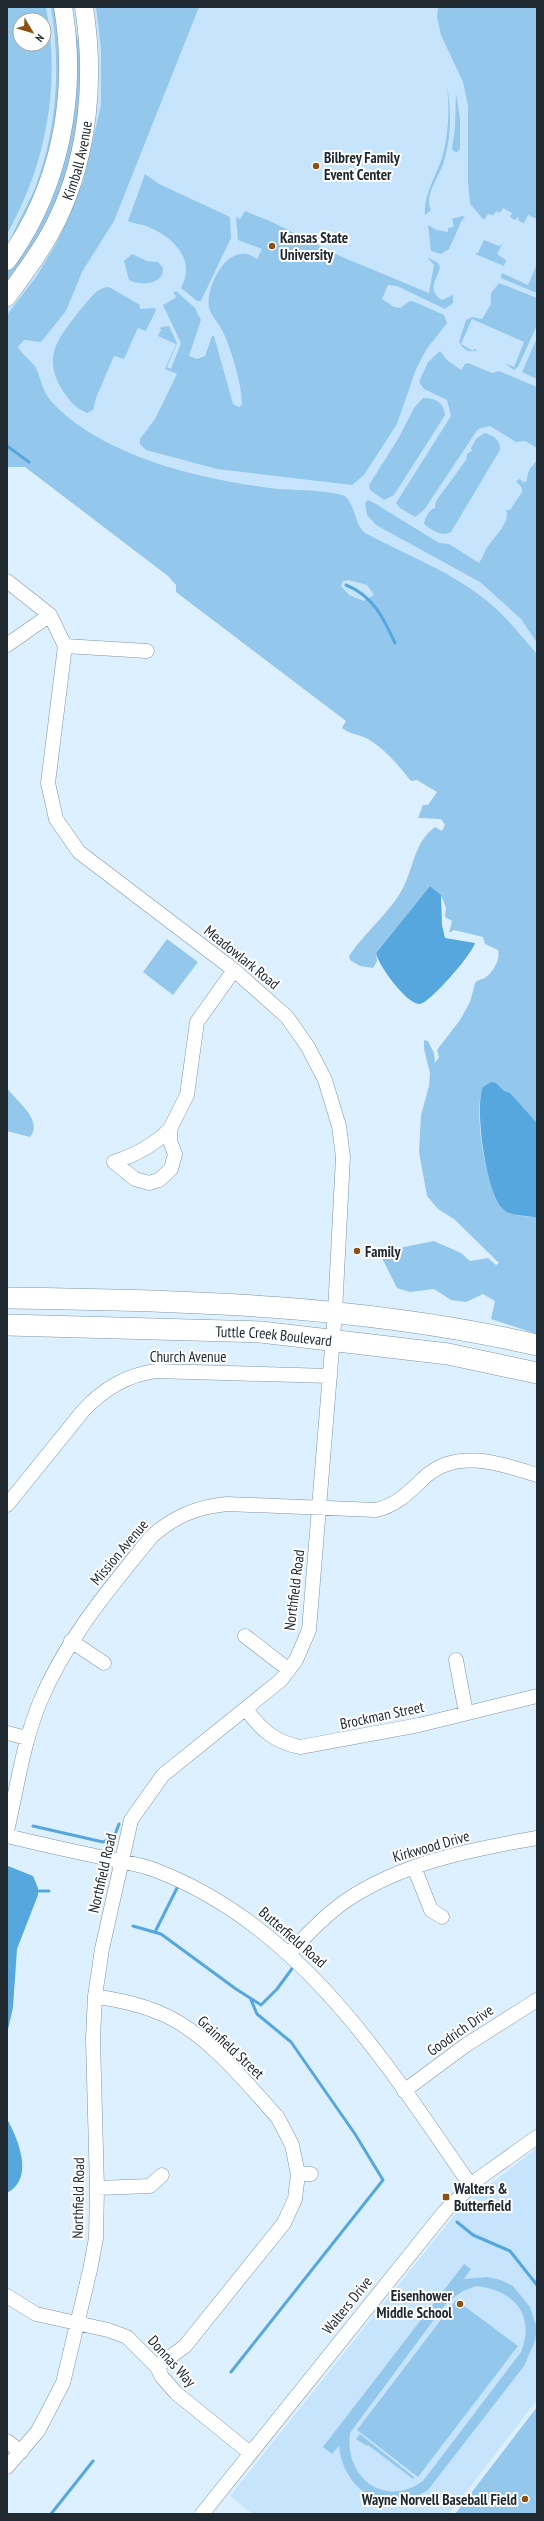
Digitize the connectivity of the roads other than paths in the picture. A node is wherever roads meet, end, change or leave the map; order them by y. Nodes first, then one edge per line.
1 (63, 7) edge
2 (84, 7) edge
3 (7, 261) edge
4 (7, 296) edge
5 (7, 581) edge
6 (50, 615) junction
7 (7, 646) edge
8 (65, 646) junction
9 (147, 651) dead end
10 (234, 970) junction
11 (170, 1129) dead end
12 (7, 1298) edge
13 (335, 1312) junction
14 (7, 1324) edge
15 (333, 1339) junction
16 (537, 1345) edge
17 (537, 1373) edge
18 (330, 1376) junction
19 (537, 1475) edge
20 (7, 1505) edge
21 (320, 1509) junction
22 (245, 1636) dead end
23 (71, 1641) junction
24 (456, 1660) dead end
25 (104, 1663) dead end
26 (289, 1670) junction
27 (537, 1696) edge
28 (246, 1709) junction
29 (466, 1713) junction
30 (7, 1732) edge
31 (28, 1738) junction
32 (7, 1831) edge
33 (7, 1836) edge
34 (537, 1838) edge
35 (121, 1862) junction
36 (414, 1867) junction
37 (442, 1917) dead end
38 (288, 1954) junction
39 (95, 1996) junction
40 (537, 2000) edge
41 (404, 2091) junction
42 (537, 2138) edge
43 (162, 2175) dead end
44 (471, 2186) junction
45 (97, 2188) junction
46 (7, 2296) edge
47 (78, 2324) junction
48 (157, 2367) junction
49 (7, 2440) edge
50 (21, 2452) junction
51 (250, 2454) junction
52 (7, 2467) edge
53 (202, 2514) edge

1 - 3 main road, Kimball Avenue
2 - 4 main road, Kimball Avenue
5 - 6 street
6 - 7 street
6 - 8 street
8 - 9 street
8 - 10 street, Meadowlark Road
10 - 11 street
10 - 13 street, Meadowlark Road
12 - 13 highway, Tuttle Creek Boulevard
13 - 15 street, Meadowlark Road
13 - 16 highway, Tuttle Creek Boulevard
14 - 15 highway, Tuttle Creek Boulevard
15 - 17 highway, Tuttle Creek Boulevard
15 - 18 street, Northfield Road
18 - 20 street, Church Avenue
18 - 21 street, Northfield Road
19 - 21 street, Mission Avenue
21 - 23 street, Mission Avenue
21 - 26 street, Northfield Road
22 - 26 street
23 - 25 street
23 - 31 street, Mission Avenue
24 - 29 street
26 - 28 street, Northfield Road
27 - 29 street, Brockman Street
28 - 29 street, Brockman Street
28 - 35 street, Northfield Road
30 - 31 street
31 - 32 street, Mission Avenue
33 - 35 street, Butterfield Road
34 - 36 street, Kirkwood Drive
35 - 38 street, Butterfield Road
35 - 39 street, Northfield Road
36 - 37 street
36 - 38 street, Kirkwood Drive
38 - 41 street, Butterfield Road
39 - 45 street, Northfield Road
39 - 48 street, Grainfield Street
40 - 41 street, Goodrich Drive
41 - 44 street, Butterfield Road
42 - 44 street, Walters Drive
43 - 45 street
44 - 51 street, Walters Drive
45 - 47 street, Northfield Road
46 - 47 street, Donnas Way
47 - 48 street, Donnas Way
47 - 50 street, Northfield Road
48 - 51 street, Donnas Way
49 - 50 street
50 - 52 street, Northfield Road
51 - 53 street, Walters Drive

